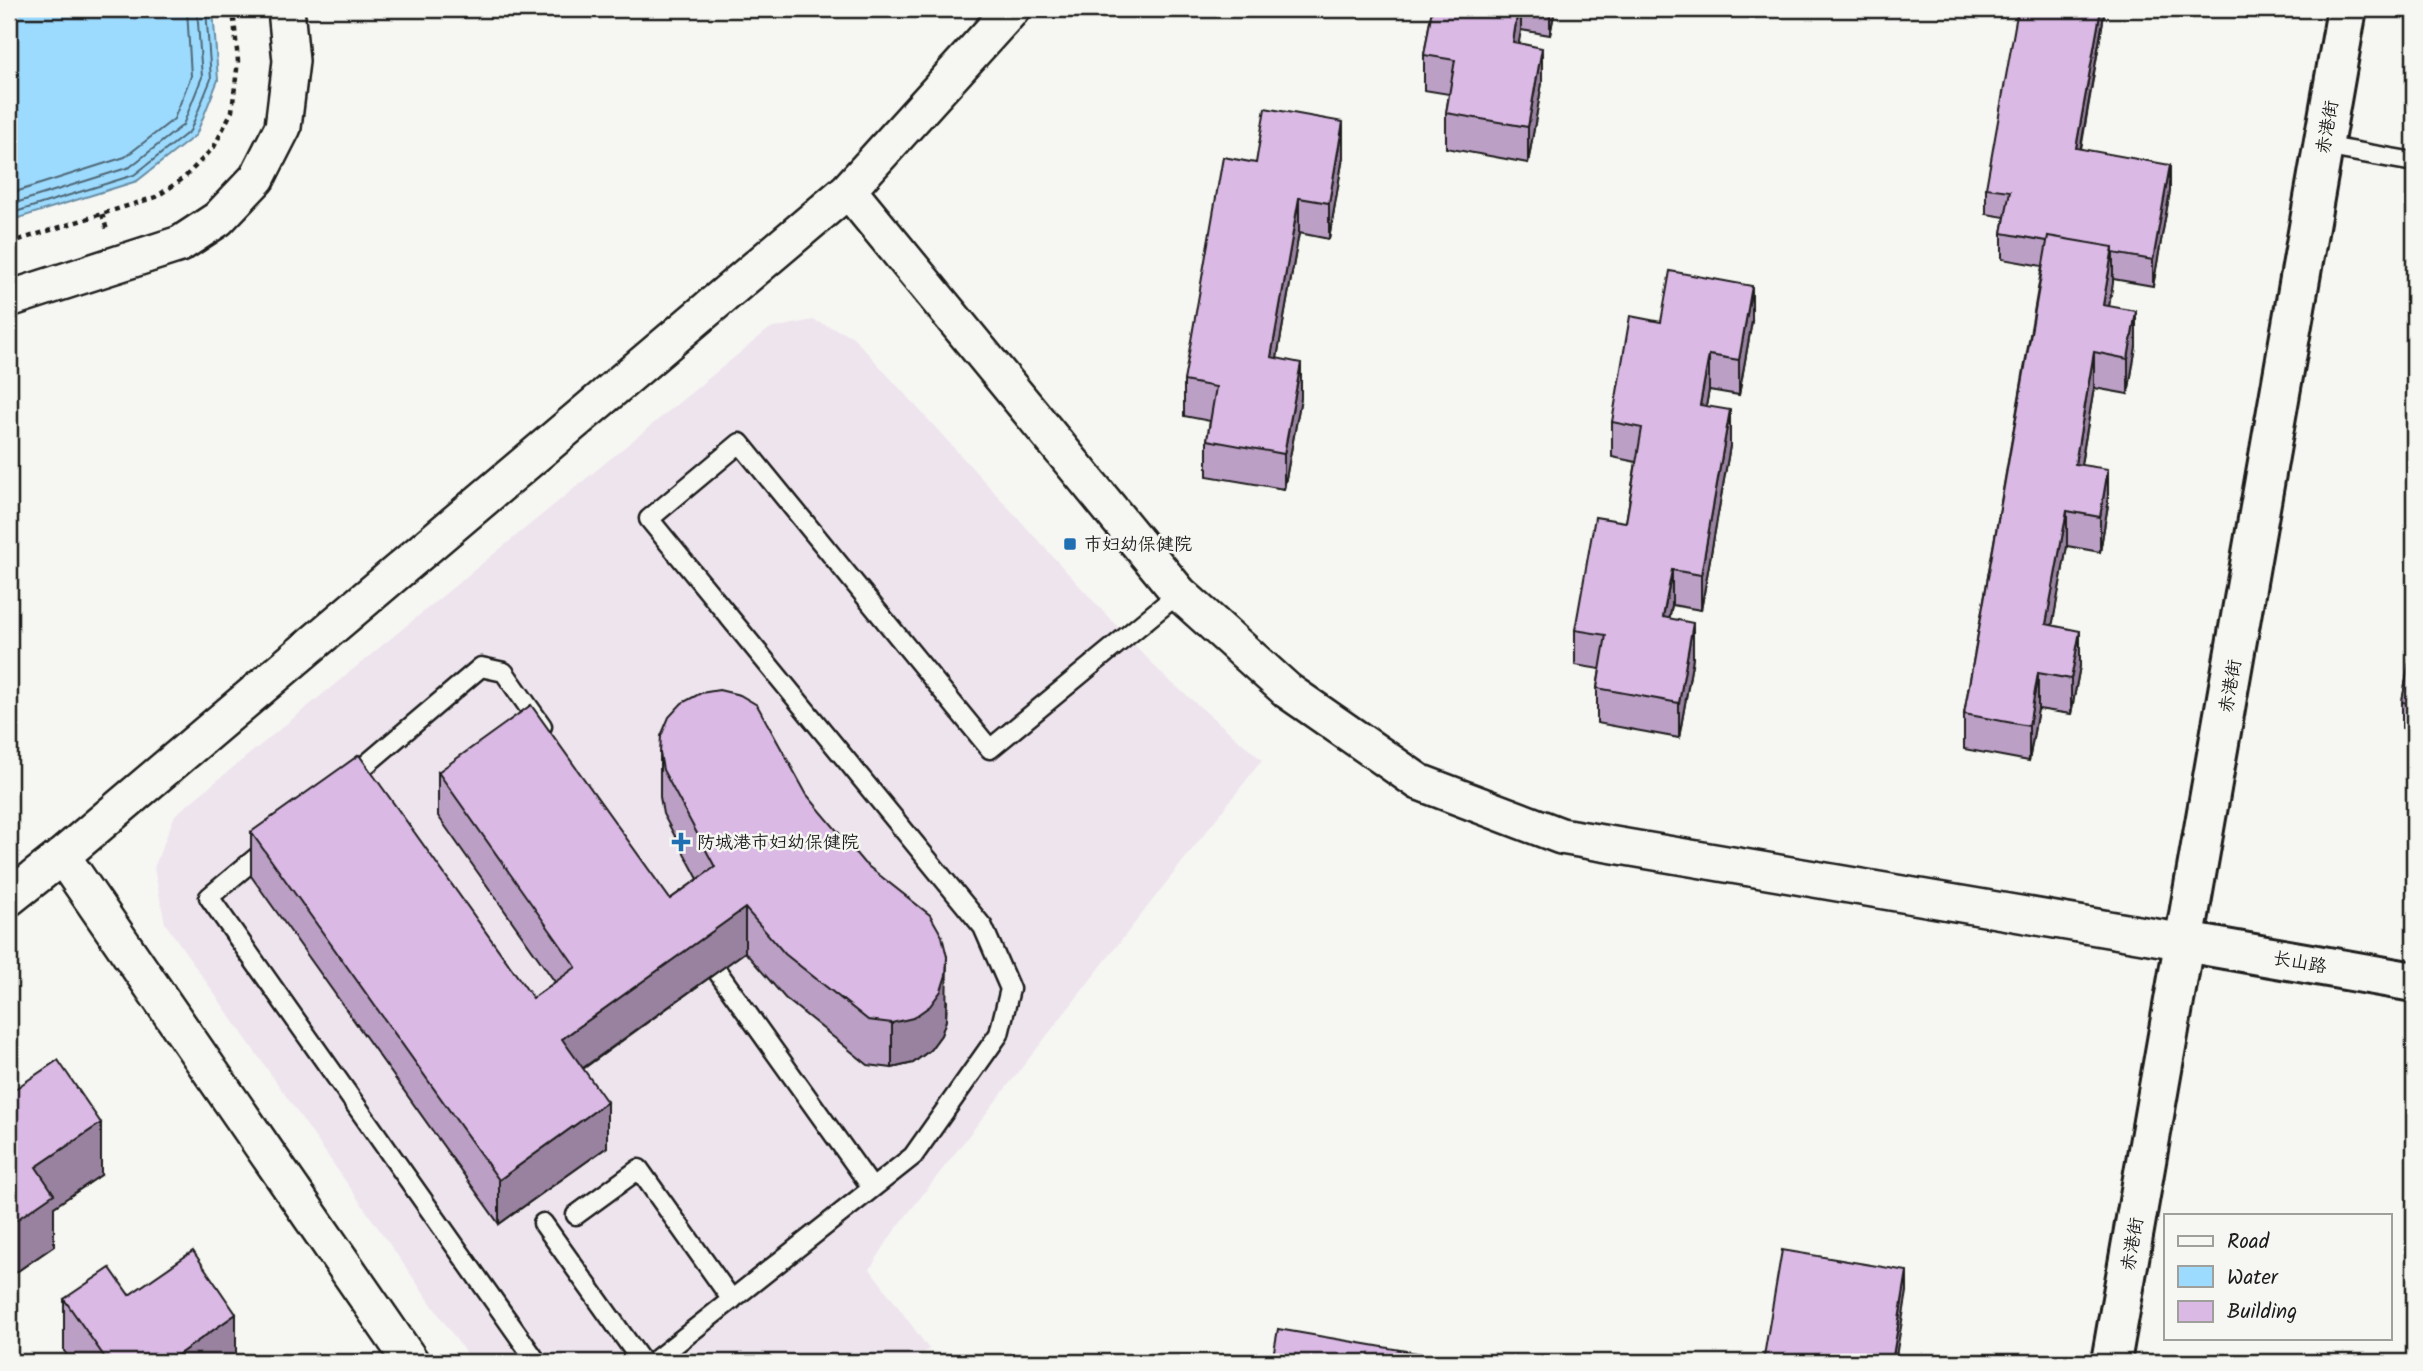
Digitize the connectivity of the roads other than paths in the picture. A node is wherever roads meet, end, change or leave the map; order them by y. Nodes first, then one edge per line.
1 (286, 9) edge
2 (1012, 9) edge
3 (2347, 9) edge
4 (2323, 145) junction
5 (2414, 162) edge
6 (848, 190) junction
7 (9, 299) edge
8 (1179, 593) junction
9 (552, 740) edge
10 (335, 791) edge
11 (282, 835) edge
12 (62, 856) junction
13 (9, 898) edge
14 (696, 942) edge
15 (2185, 942) junction
16 (2414, 982) edge
17 (872, 1188) junction
18 (576, 1215) dead end
19 (543, 1223) dead end
20 (732, 1300) junction
21 (411, 1362) edge
22 (537, 1362) edge
23 (642, 1362) edge
24 (653, 1362) edge
25 (2112, 1362) edge

1 - 7 street
2 - 6 street
3 - 4 street, 赤港街
4 - 5 lane
4 - 15 street, 赤港街
6 - 8 street
6 - 12 street
8 - 15 street
8 - 17 lane
9 - 10 lane
11 - 22 lane
12 - 13 street
12 - 21 street
14 - 17 lane
15 - 16 street, 长山路
15 - 25 street, 赤港街
17 - 20 lane
18 - 20 lane
19 - 23 lane
20 - 24 lane

